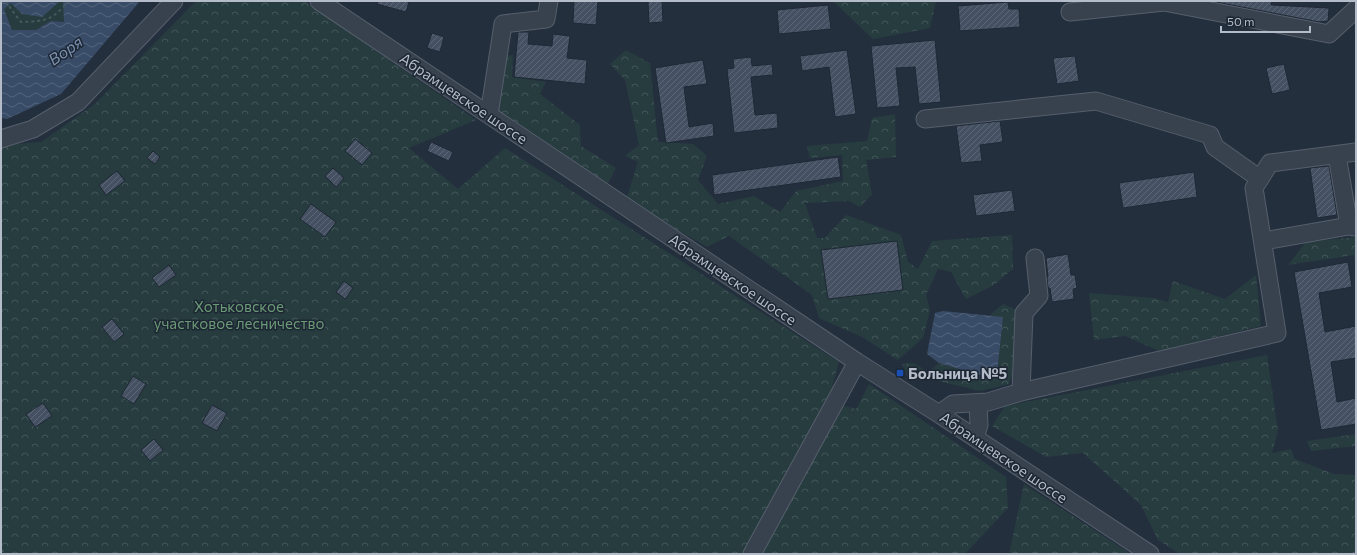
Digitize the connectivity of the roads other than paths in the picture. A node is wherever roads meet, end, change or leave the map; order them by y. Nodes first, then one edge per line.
1 (174, 1) edge
2 (319, 1) edge
3 (549, 1) edge
4 (1356, 9) edge
5 (1070, 12) dead end
6 (489, 115) junction
7 (925, 119) dead end
8 (1, 139) edge
9 (1356, 152) edge
10 (1338, 155) junction
11 (1260, 179) junction
12 (1352, 226) edge
13 (1264, 241) junction
14 (1035, 258) dead end
15 (857, 362) junction
16 (1021, 392) junction
17 (978, 403) junction
18 (939, 414) junction
19 (975, 438) junction
20 (752, 554) edge
21 (1150, 554) edge

1 - 8 street
2 - 6 street, Абрамцевское шоссе
3 - 6 street
4 - 5 street
6 - 15 street, Абрамцевское шоссе
7 - 11 street
9 - 10 street
10 - 11 street
10 - 12 street
11 - 13 street
12 - 13 street
13 - 16 street
14 - 16 street
15 - 18 street, Абрамцевское шоссе
15 - 20 street
16 - 17 street
17 - 18 street
17 - 19 street
18 - 19 street, Абрамцевское шоссе
19 - 21 street, Абрамцевское шоссе

